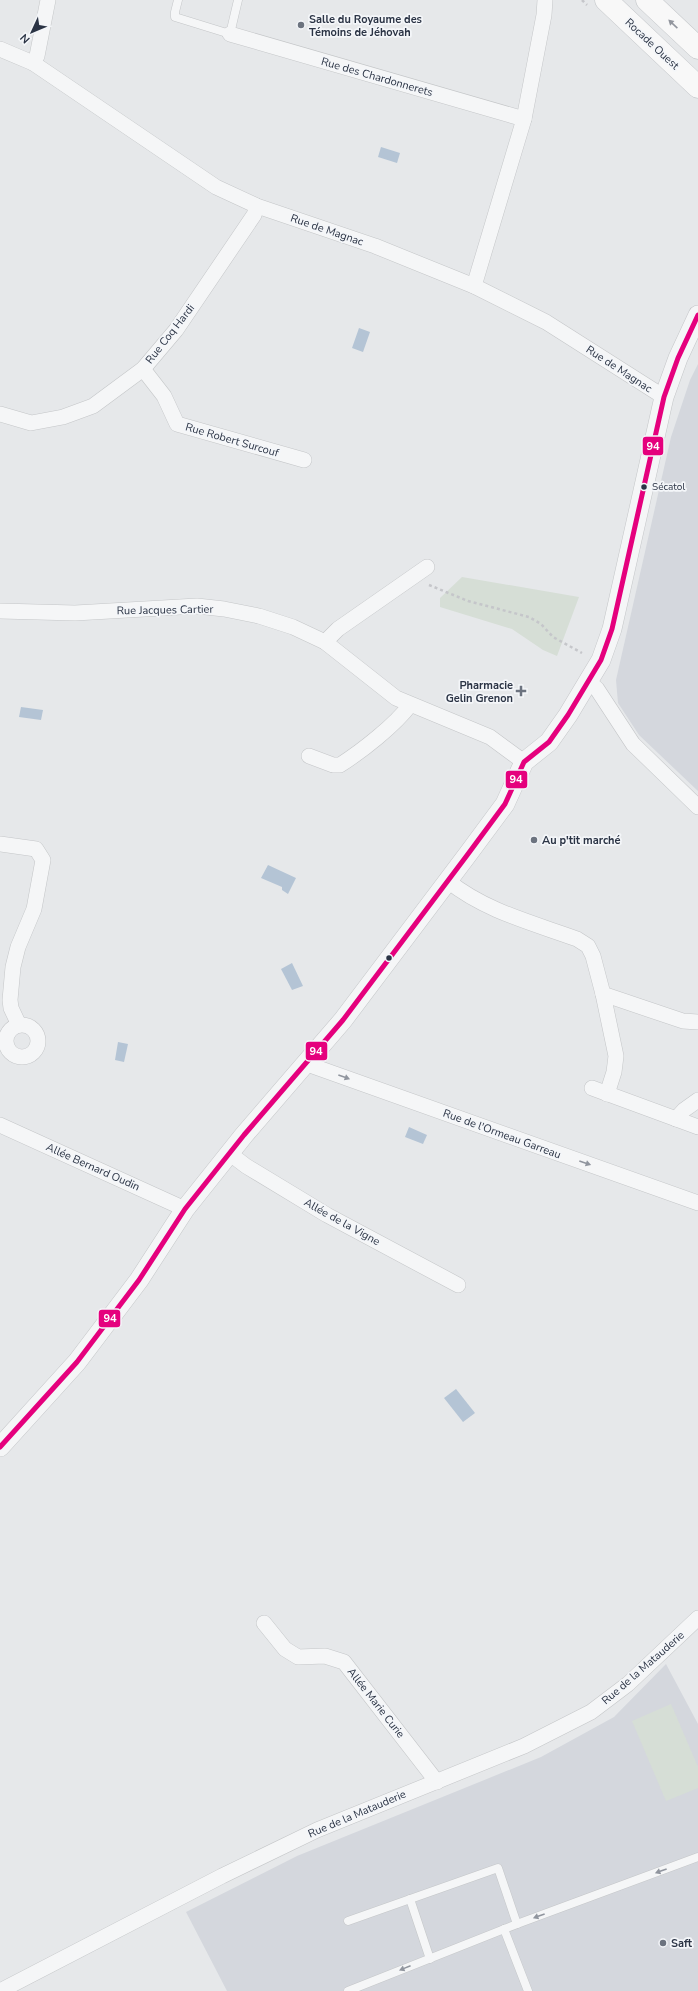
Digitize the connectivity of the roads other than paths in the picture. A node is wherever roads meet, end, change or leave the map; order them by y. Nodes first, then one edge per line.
1 (48, 0) edge
2 (178, 0) edge
3 (238, 0) edge
4 (545, 0) edge
5 (606, 0) edge
6 (610, 0) edge
7 (647, 0) edge
8 (230, 34) junction
9 (0, 48) edge
10 (698, 48) edge
11 (33, 63) junction
12 (698, 69) edge
13 (698, 87) edge
14 (524, 120) junction
15 (257, 206) junction
16 (474, 286) junction
17 (698, 315) edge
18 (143, 369) junction
19 (664, 397) junction
20 (0, 414) edge
21 (304, 460) dead end
22 (421, 572) road end
23 (0, 612) edge
24 (325, 642) junction
25 (589, 682) junction
26 (410, 705) junction
27 (309, 756) dead end
28 (524, 762) junction
29 (698, 807) edge
30 (0, 844) edge
31 (448, 881) junction
32 (603, 994) junction
33 (698, 1022) edge
34 (19, 1025) dead end
35 (307, 1064) junction
36 (592, 1088) dead end
37 (607, 1094) junction
38 (698, 1100) edge
39 (676, 1119) junction
40 (0, 1125) edge
41 (698, 1127) edge
42 (229, 1153) junction
43 (698, 1203) edge
44 (185, 1209) junction
45 (458, 1285) dead end
46 (0, 1447) edge
47 (698, 1618) edge
48 (264, 1623) dead end
49 (437, 1782) junction
50 (698, 1858) edge
51 (410, 1899) junction
52 (348, 1921) dead end
53 (517, 1924) junction
54 (504, 1929) junction
55 (430, 1958) junction
56 (0, 1991) edge
57 (348, 1991) edge
58 (528, 1991) edge

1 - 11 street
2 - 8 lane
3 - 8 lane
4 - 14 street
5 - 13 main road, Rocade Ouest
6 - 12 main road
10 -> 7 main road
8 - 14 street, Rue des Chardonnerets
9 - 11 street, Rue de Magnac
11 - 15 street, Rue de Magnac
14 - 16 street
15 - 16 street, Rue de Magnac
15 - 18 street, Rue Coq Hardi
16 - 19 street, Rue de Magnac
17 - 19 street
18 - 20 street, Rue Coq Hardi
18 - 21 street, Rue Robert Surcouf
19 - 25 street
22 - 24 street
23 - 24 street, Rue Jacques Cartier
24 - 26 street, Rue Jacques Cartier
25 - 28 street
25 - 29 street
26 - 27 street
26 - 28 street, Rue Jacques Cartier
28 - 31 street
30 - 34 street
31 - 32 street
31 - 35 street
32 - 33 street
32 - 37 street
35 - 42 street
35 -> 43 street, Rue de l'Ormeau Garreau
36 - 37 street
37 - 39 street
38 - 39 street
39 - 41 street
40 - 44 street, Allée Bernard Oudin
42 - 44 street
42 - 45 street, Allée de la Vigne
44 - 46 street
47 - 49 street, Rue de la Matauderie
48 - 49 street, Allée Marie Curie
49 - 56 street, Rue de la Matauderie
50 -> 53 lane
51 - 52 lane
51 - 53 lane
51 - 55 lane
53 - 54 lane
54 - 55 lane
54 - 58 lane
55 -> 57 lane

